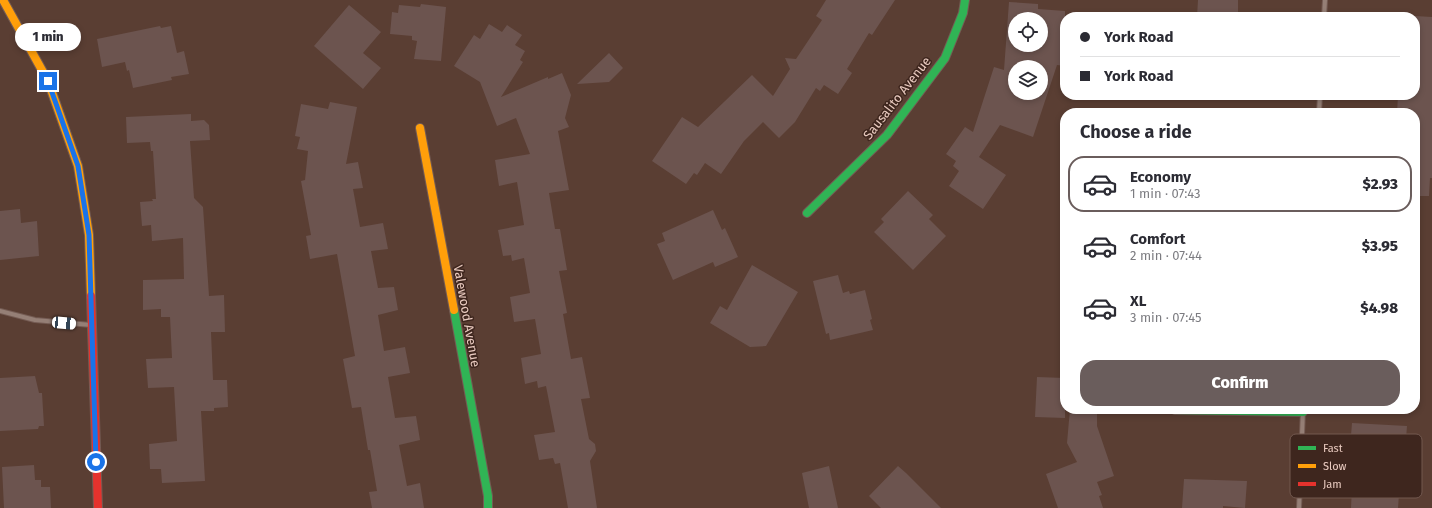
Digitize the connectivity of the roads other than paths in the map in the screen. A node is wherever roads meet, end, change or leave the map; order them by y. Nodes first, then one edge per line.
1 (3, 0) edge
2 (966, 0) edge
3 (1325, 0) edge
4 (1324, 12) edge
5 (420, 128) dead end
6 (807, 213) dead end
7 (0, 311) edge
8 (91, 325) junction
9 (1303, 414) edge
10 (1302, 434) edge
11 (1299, 498) edge
12 (98, 508) edge
13 (488, 508) edge
14 (1299, 508) edge

1 - 8 street
2 - 6 street, Sausalito Avenue
3 - 4 street
5 - 13 street, Valewood Avenue
7 - 8 street
8 - 12 street
9 - 10 street
11 - 14 street

